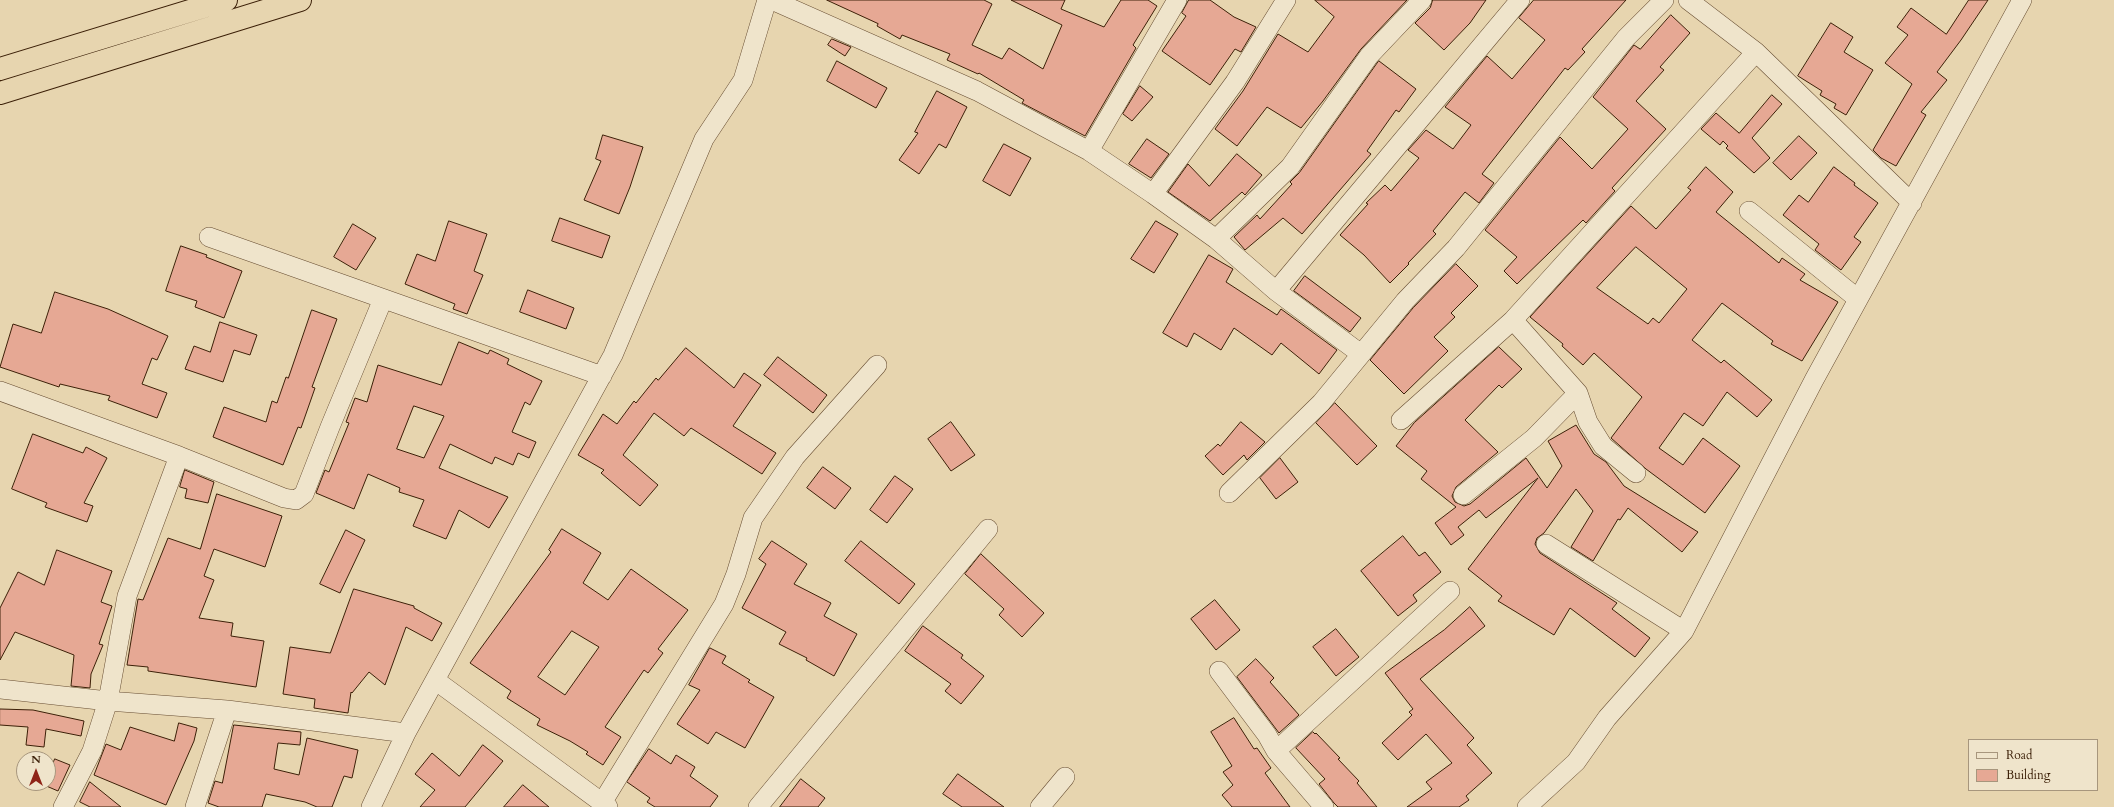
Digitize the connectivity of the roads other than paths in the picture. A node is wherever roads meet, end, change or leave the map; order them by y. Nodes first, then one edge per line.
1 (226, 0) edge
2 (300, 0) edge
3 (766, 0) edge
4 (772, 0) edge
5 (1177, 0) edge
6 (1286, 0) edge
7 (1422, 0) edge
8 (1520, 0) edge
9 (1664, 0) edge
10 (1688, 0) edge
11 (2022, 0) edge
12 (1756, 52) junction
13 (0, 69) edge
14 (0, 93) edge
15 (1089, 151) junction
16 (1153, 194) junction
17 (1912, 204) junction
18 (1749, 211) dead end
19 (209, 237) dead end
20 (1216, 239) junction
21 (1276, 291) junction
22 (383, 299) junction
23 (1858, 299) junction
24 (1513, 320) junction
25 (1361, 354) junction
26 (877, 365) dead end
27 (602, 376) junction
28 (0, 391) edge
29 (1578, 393) junction
30 (1401, 420) dead end
31 (179, 456) junction
32 (1636, 473) dead end
33 (1229, 493) dead end
34 (1463, 495) dead end
35 (988, 529) dead end
36 (1546, 544) dead end
37 (1450, 591) dead end
38 (1684, 631) junction
39 (1219, 671) dead end
40 (435, 680) junction
41 (0, 689) edge
42 (108, 701) junction
43 (227, 710) junction
44 (406, 733) junction
45 (1276, 751) junction
46 (1065, 777) dead end
47 (605, 805) edge
48 (63, 807) edge
49 (195, 807) edge
50 (371, 807) edge
51 (758, 807) edge
52 (1040, 807) edge
53 (1324, 807) edge
54 (1527, 807) edge

1 - 13 highway
2 - 14 highway
3 - 27 street
4 - 15 street
5 - 15 street
6 - 16 street
7 - 20 street
8 - 21 street
9 - 25 street
10 - 12 street
11 - 17 street
12 - 17 street
12 - 24 street
15 - 16 street
16 - 20 street
17 - 23 street
18 - 23 street
19 - 22 street
20 - 21 street
21 - 25 street
22 - 27 street
22 - 31 street
23 - 38 street
24 - 29 street
24 - 30 street
25 - 33 street
26 - 47 street
27 - 40 street
28 - 31 street
29 - 32 street
29 - 34 street
31 - 42 street
35 - 51 street
36 - 38 street
37 - 45 street
38 - 54 street
39 - 45 street
40 - 44 street
40 - 47 street
41 - 42 street
42 - 43 street
42 - 48 street
43 - 44 street
43 - 49 street
44 - 50 street
45 - 53 street
46 - 52 street

